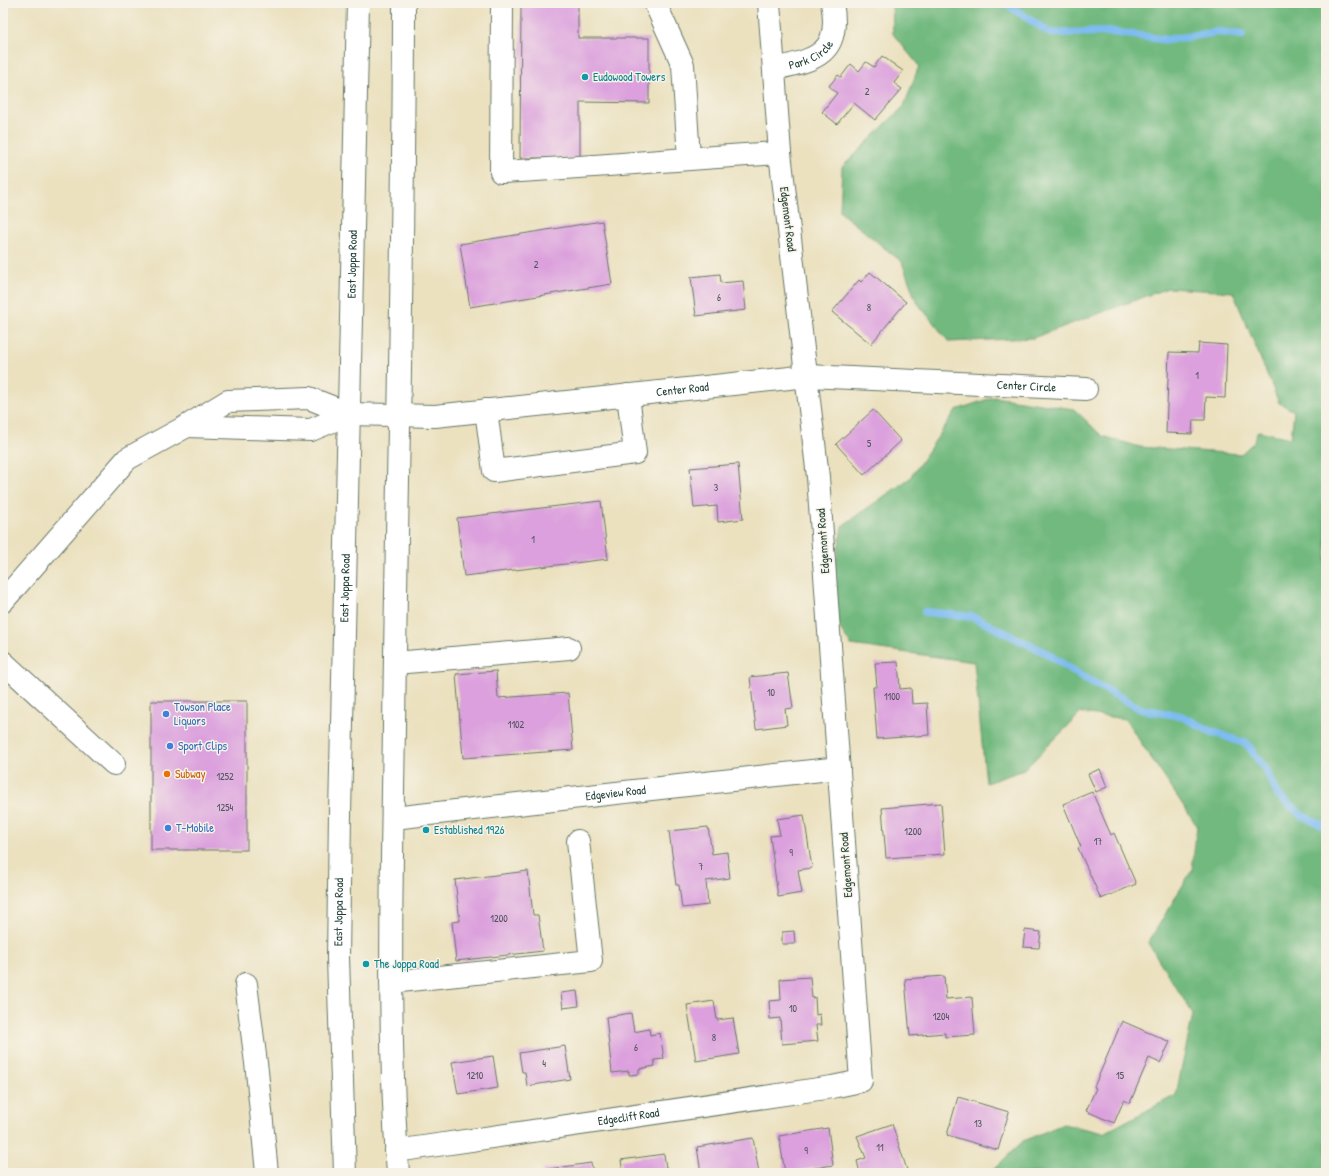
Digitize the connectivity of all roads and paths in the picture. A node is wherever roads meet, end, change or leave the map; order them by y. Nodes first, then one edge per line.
1 (358, 3) edge
2 (404, 3) edge
3 (502, 3) edge
4 (655, 3) edge
5 (769, 3) edge
6 (832, 3) edge
7 (774, 69) junction
8 (780, 154) junction
9 (689, 158) junction
10 (808, 376) junction
11 (968, 383) joint
12 (1086, 389) dead end
13 (628, 395) junction
14 (486, 410) junction
15 (349, 414) junction
16 (398, 416) junction
17 (187, 426) junction
18 (3, 601) edge
19 (569, 648) dead end
20 (3, 662) edge
21 (395, 663) junction
22 (114, 764) dead end
23 (839, 768) junction
24 (393, 818) junction
25 (578, 841) dead end
26 (391, 982) junction
27 (246, 984) dead end
28 (861, 1081) joint
29 (396, 1151) junction
30 (267, 1173) edge
31 (344, 1173) edge
32 (398, 1173) edge

1 - 15 street, East Joppa Road
2 - 16 street
3 - 9 street
4 - 9 street
5 - 7 street, Edgemont Road
6 - 7 street, Park Circle
7 - 8 street, Edgemont Road
8 - 9 street
8 - 10 street, Edgemont Road
10 - 11 street, Center Road
10 - 13 street, Center Road
10 - 23 street, Edgemont Road
11 - 12 street, Center Circle
13 - 14 street, Center Road
13 - 14 street
14 - 16 street, Center Road
15 - 16 street, Center Road
15 - 17 street
15 - 17 street
15 - 31 street, East Joppa Road
16 - 21 street
17 - 18 street
19 - 21 street
20 - 22 street
21 - 24 street
23 - 24 street, Edgeview Road
23 - 28 street, Edgemont Road
24 - 26 street
25 - 26 street
26 - 29 street
27 - 30 street
28 - 29 street, Edgeclift Road
29 - 32 street

